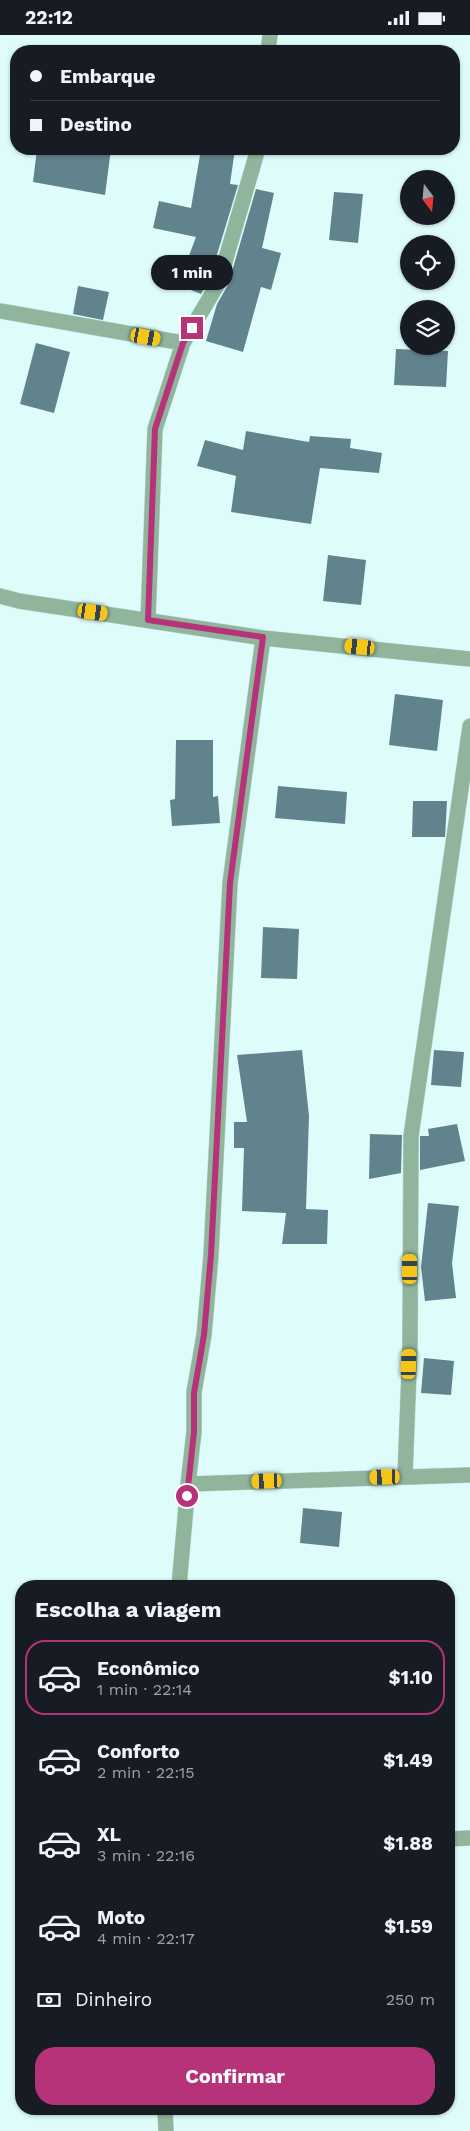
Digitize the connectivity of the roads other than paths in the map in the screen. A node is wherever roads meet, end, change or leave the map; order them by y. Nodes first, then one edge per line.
1 (256, 155) edge
2 (0, 311) edge
3 (183, 343) junction
4 (0, 595) edge
5 (148, 620) junction
6 (263, 637) junction
7 (470, 659) edge
8 (470, 725) edge
9 (470, 1475) edge
10 (405, 1476) junction
11 (188, 1484) junction
12 (180, 1580) edge
13 (470, 1838) edge
14 (455, 1839) edge
15 (165, 2115) edge
16 (166, 2131) edge

1 - 3 street
2 - 3 street
3 - 5 street
4 - 5 street
5 - 6 street
6 - 7 street
6 - 11 street
8 - 10 street
9 - 10 street
10 - 11 street
11 - 12 street
13 - 14 street
15 - 16 street

